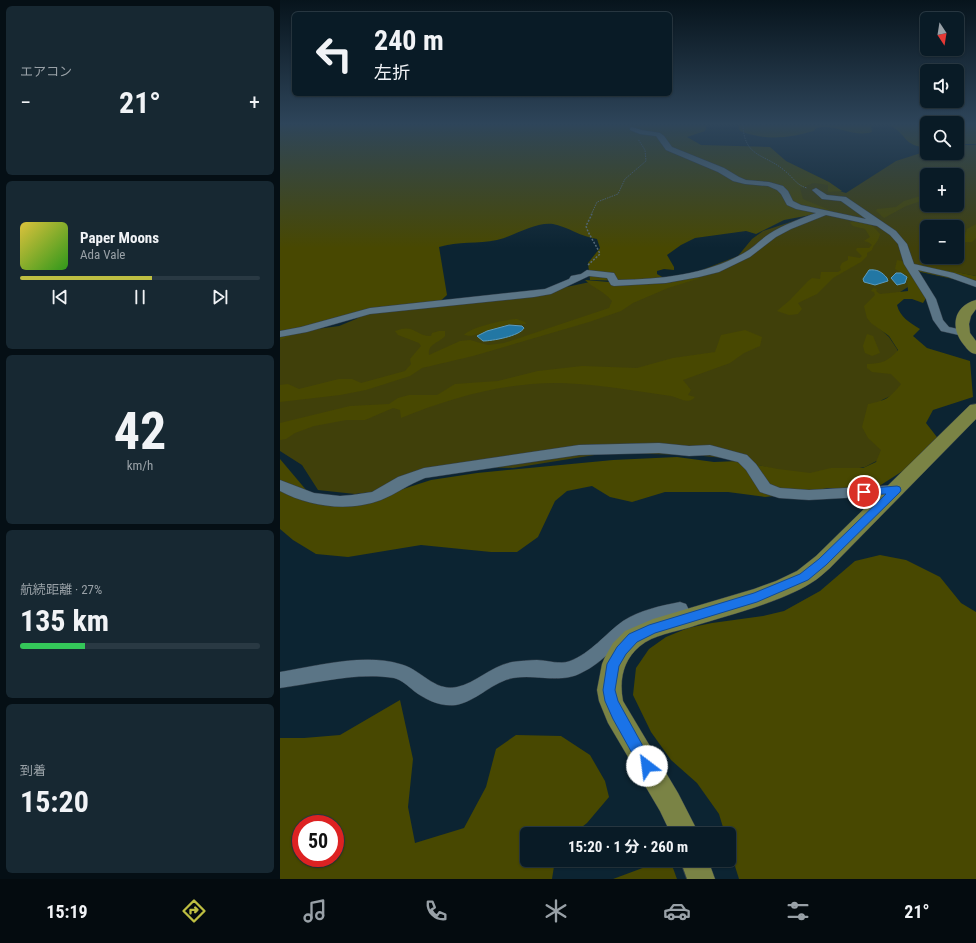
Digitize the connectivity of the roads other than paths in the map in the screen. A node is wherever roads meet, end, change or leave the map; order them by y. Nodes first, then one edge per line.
1 (712, 166) edge
2 (816, 190) road end
3 (825, 213) junction
4 (879, 224) junction
5 (911, 266) junction
6 (976, 284) edge
7 (976, 304) edge
8 (963, 333) junction
9 (280, 334) edge
10 (976, 350) edge
11 (976, 409) edge
12 (280, 485) edge
13 (897, 490) junction
14 (685, 618) junction
15 (280, 680) edge
16 (681, 827) edge
17 (697, 867) edge
18 (701, 879) edge

1 - 3 street
2 - 4 street
3 - 4 street
3 - 9 street
4 - 5 street
5 - 6 street
5 - 8 street
7 - 8 main road
8 - 10 main road
11 - 13 main road
12 - 13 street
13 - 14 main road
14 - 15 street
14 - 16 main road
17 - 18 main road

